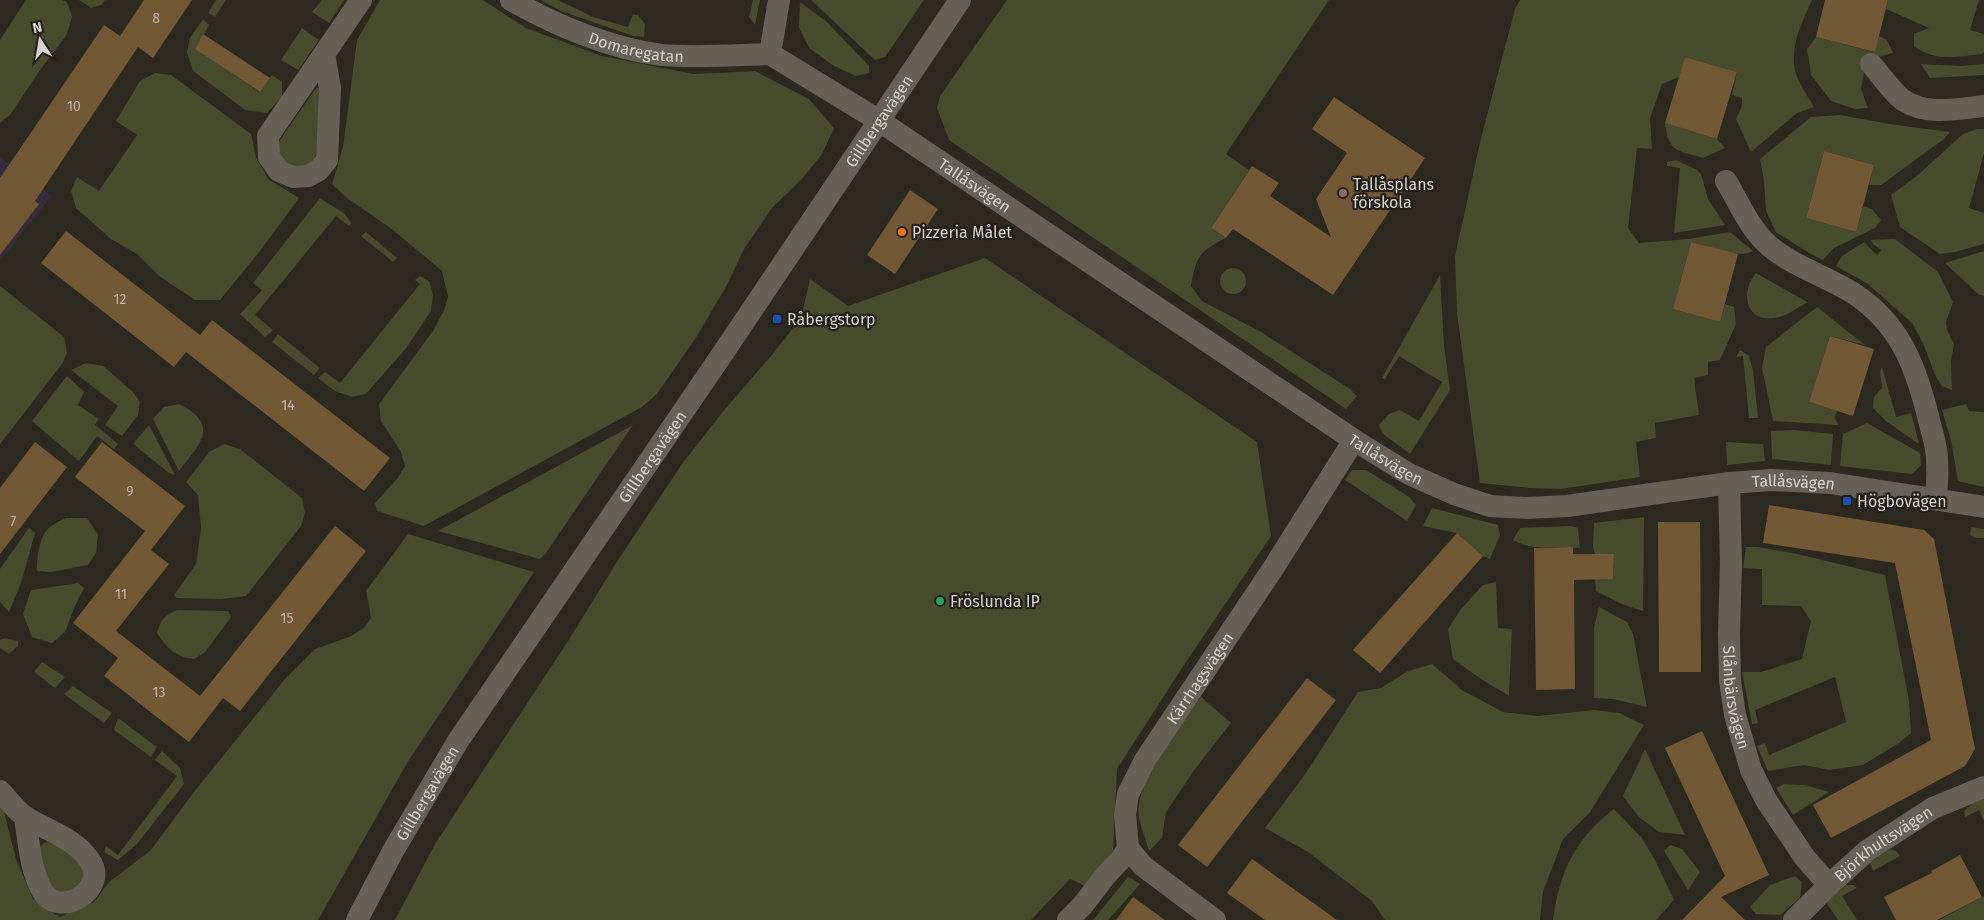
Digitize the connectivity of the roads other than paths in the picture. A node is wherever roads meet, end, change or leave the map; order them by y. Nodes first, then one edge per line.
1 (361, 0) edge
2 (511, 0) edge
3 (779, 0) edge
4 (960, 0) edge
5 (324, 54) junction
6 (770, 54) junction
7 (1871, 64) dead end
8 (1984, 106) edge
9 (878, 120) junction
10 (1726, 181) dead end
11 (1354, 440) junction
12 (1728, 483) junction
13 (1936, 498) junction
14 (1984, 507) edge
15 (1984, 787) edge
16 (0, 791) edge
17 (26, 817) dead end
18 (1128, 848) junction
19 (1829, 885) junction
20 (357, 920) edge
21 (1068, 920) edge
22 (1216, 920) edge
23 (1794, 920) edge

1 - 5 street
2 - 6 street, Domaregatan
3 - 6 street
4 - 9 street, Gillbergavägen
5 - 5 street
6 - 9 street, Tallåsvägen
7 - 8 street
9 - 11 street, Tallåsvägen
9 - 20 street, Gillbergavägen
10 - 13 street
11 - 12 street, Tallåsvägen
11 - 18 street, Kärrhagsvägen
12 - 13 street, Tallåsvägen
12 - 19 street, Slånbärsvägen
13 - 14 street, Tallåsvägen
15 - 19 street, Björkhultsvägen
16 - 17 street
18 - 21 street
18 - 22 street
19 - 23 street, Björkhultsvägen

